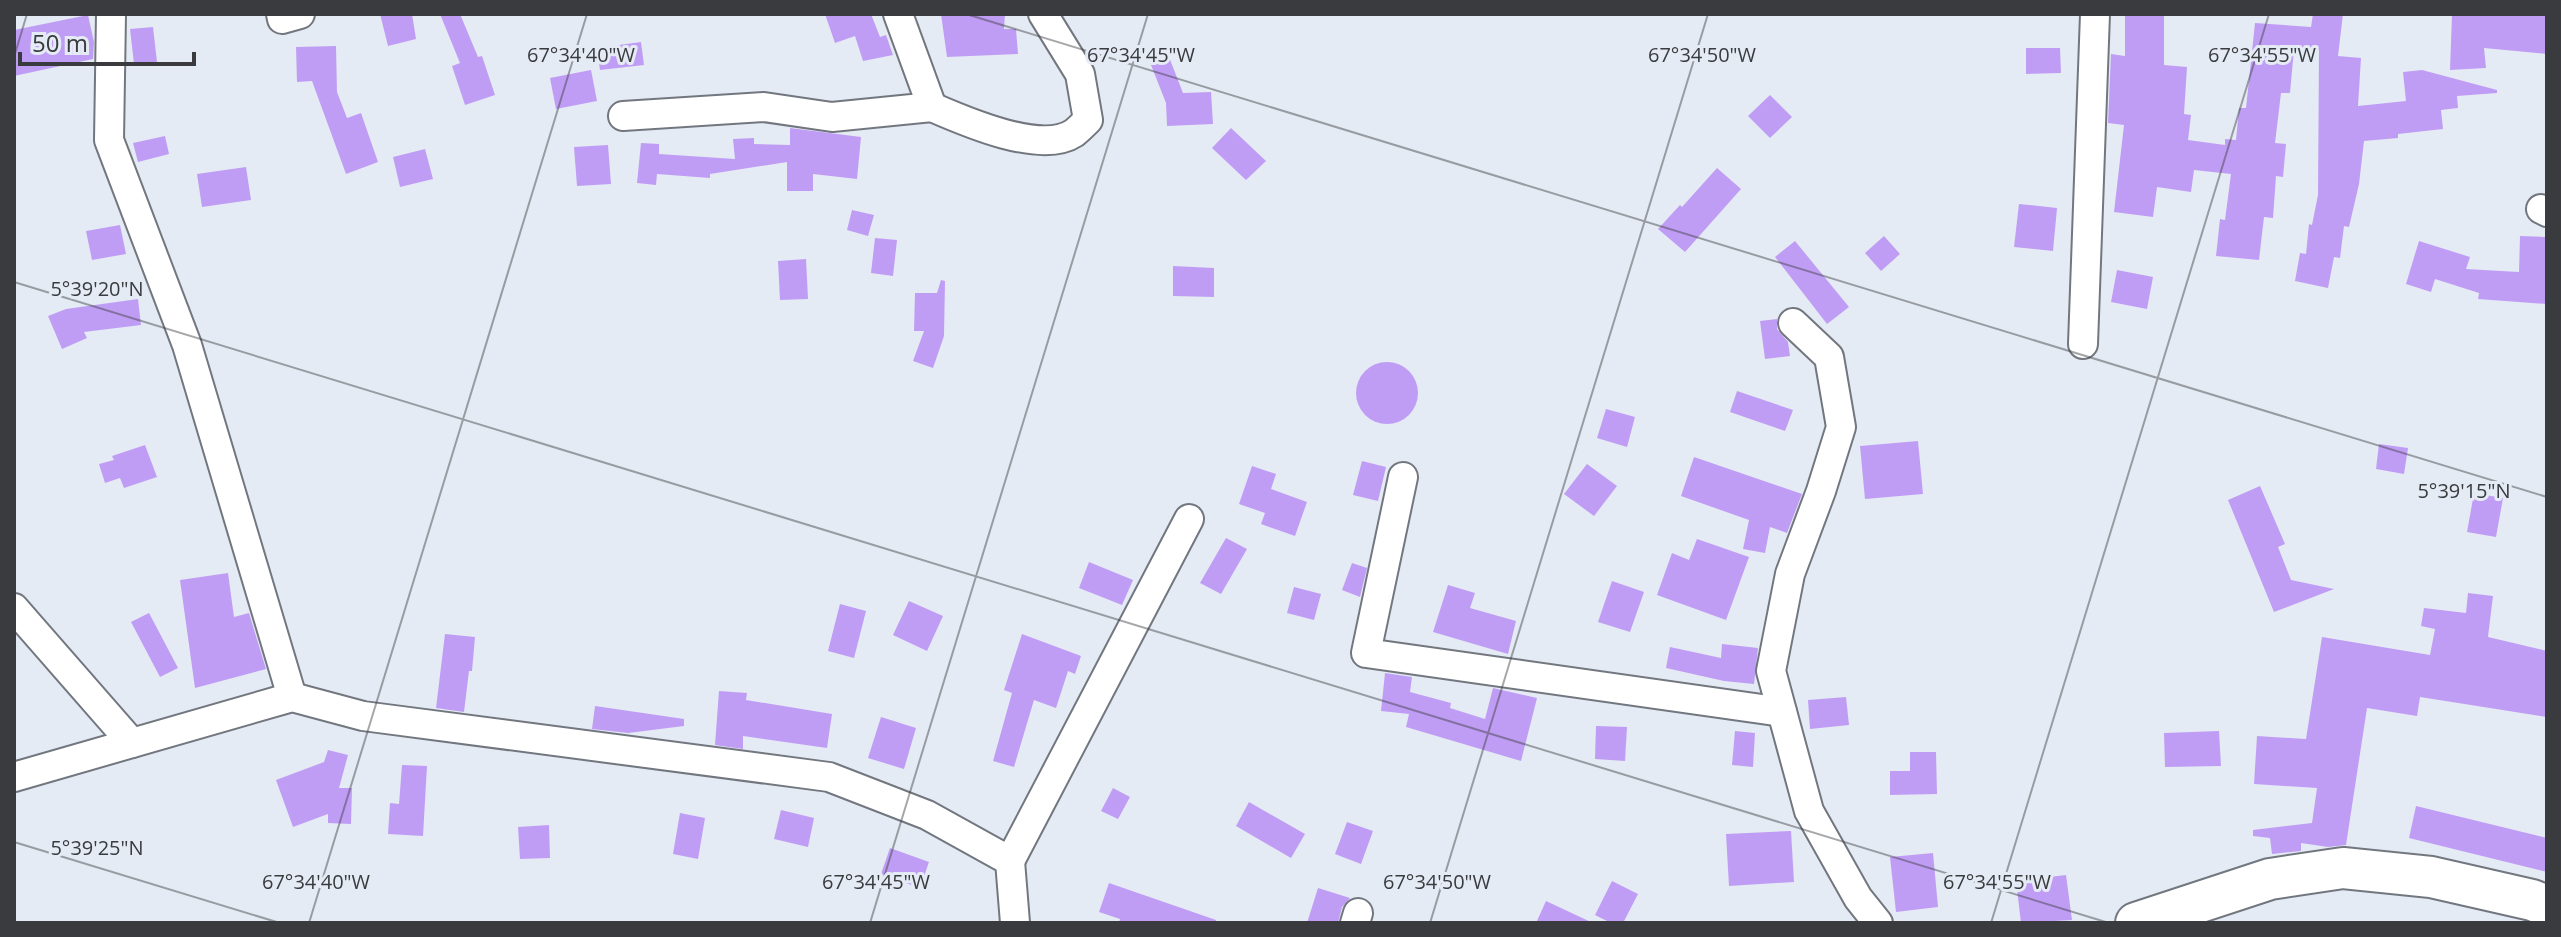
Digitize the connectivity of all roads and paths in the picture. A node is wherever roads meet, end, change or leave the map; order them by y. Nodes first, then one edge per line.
1 (111, 14) edge
2 (281, 14) edge
3 (300, 14) edge
4 (898, 14) edge
5 (1043, 14) edge
6 (2095, 14) edge
7 (932, 107) junction
8 (623, 116) dead end
9 (1793, 323) dead end
10 (2083, 344) dead end
11 (1403, 477) dead end
12 (1189, 519) dead end
13 (14, 608) edge
14 (292, 697) junction
15 (1782, 712) junction
16 (132, 743) junction
17 (14, 777) edge
18 (1010, 861) junction
19 (2547, 906) edge
20 (1015, 923) edge
21 (1878, 923) edge
22 (2136, 923) edge

1 - 14 street
2 - 3 street
4 - 7 street
5 - 7 street
6 - 10 street
7 - 8 street
9 - 15 street
11 - 15 street
12 - 18 street
13 - 16 street
14 - 16 street
14 - 18 street
15 - 21 street
16 - 17 street
18 - 20 street
19 - 22 street

